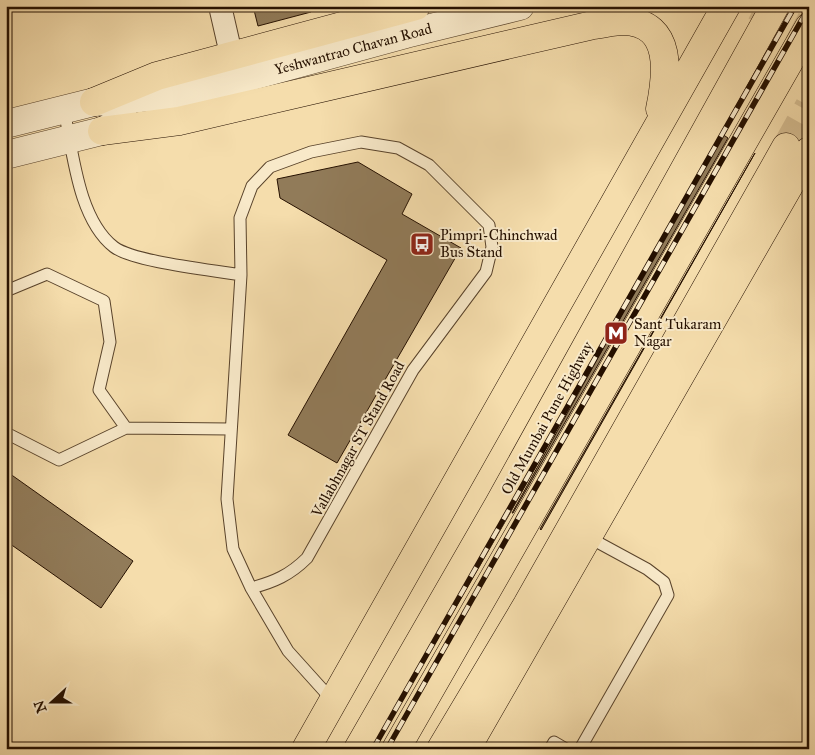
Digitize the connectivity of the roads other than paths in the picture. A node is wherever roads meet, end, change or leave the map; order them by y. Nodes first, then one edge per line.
1 (220, 6) edge
2 (416, 6) edge
3 (520, 6) edge
4 (726, 6) edge
5 (775, 6) edge
6 (809, 27) edge
7 (231, 54) junction
8 (186, 94) junction
9 (94, 102) junction
10 (64, 110) junction
11 (6, 124) edge
12 (657, 128) junction
13 (102, 131) junction
14 (70, 139) junction
15 (797, 149) edge
16 (6, 156) edge
17 (241, 275) junction
18 (6, 291) edge
19 (126, 428) junction
20 (230, 429) junction
21 (6, 433) edge
22 (588, 536) junction
23 (251, 588) junction
24 (333, 701) junction
25 (552, 745) edge
26 (306, 749) edge
27 (358, 749) edge
28 (396, 749) edge
29 (441, 749) edge
30 (466, 749) edge
31 (566, 749) edge
32 (580, 749) edge

1 - 7 street
2 - 7 main road
3 - 8 street, Yeshwantrao Chavan Road
4 - 12 main road
5 - 27 main road, Old Mumbai Pune Highway
6 - 28 main road, Old Mumbai Pune Highway
7 - 9 main road
8 - 9 street, Yeshwantrao Chavan Road
8 - 13 street, Yeshwantrao Chavan Road
9 - 10 street, Yeshwantrao Chavan Road
10 - 11 street, Yeshwantrao Chavan Road
10 - 14 lane
12 - 13 main road
12 - 24 main road
13 - 14 street, Yeshwantrao Chavan Road
14 - 16 street, Yeshwantrao Chavan Road
14 - 17 lane
15 - 22 main road
15 - 29 main road
17 - 20 lane, Vallabhnagar ST Stand Road
17 - 23 lane, Vallabhnagar ST Stand Road
18 - 19 lane
19 - 20 lane
19 - 21 lane
20 - 23 lane, Vallabhnagar ST Stand Road
22 - 30 main road
22 - 32 lane
23 - 24 lane
24 - 26 main road
25 - 31 lane

